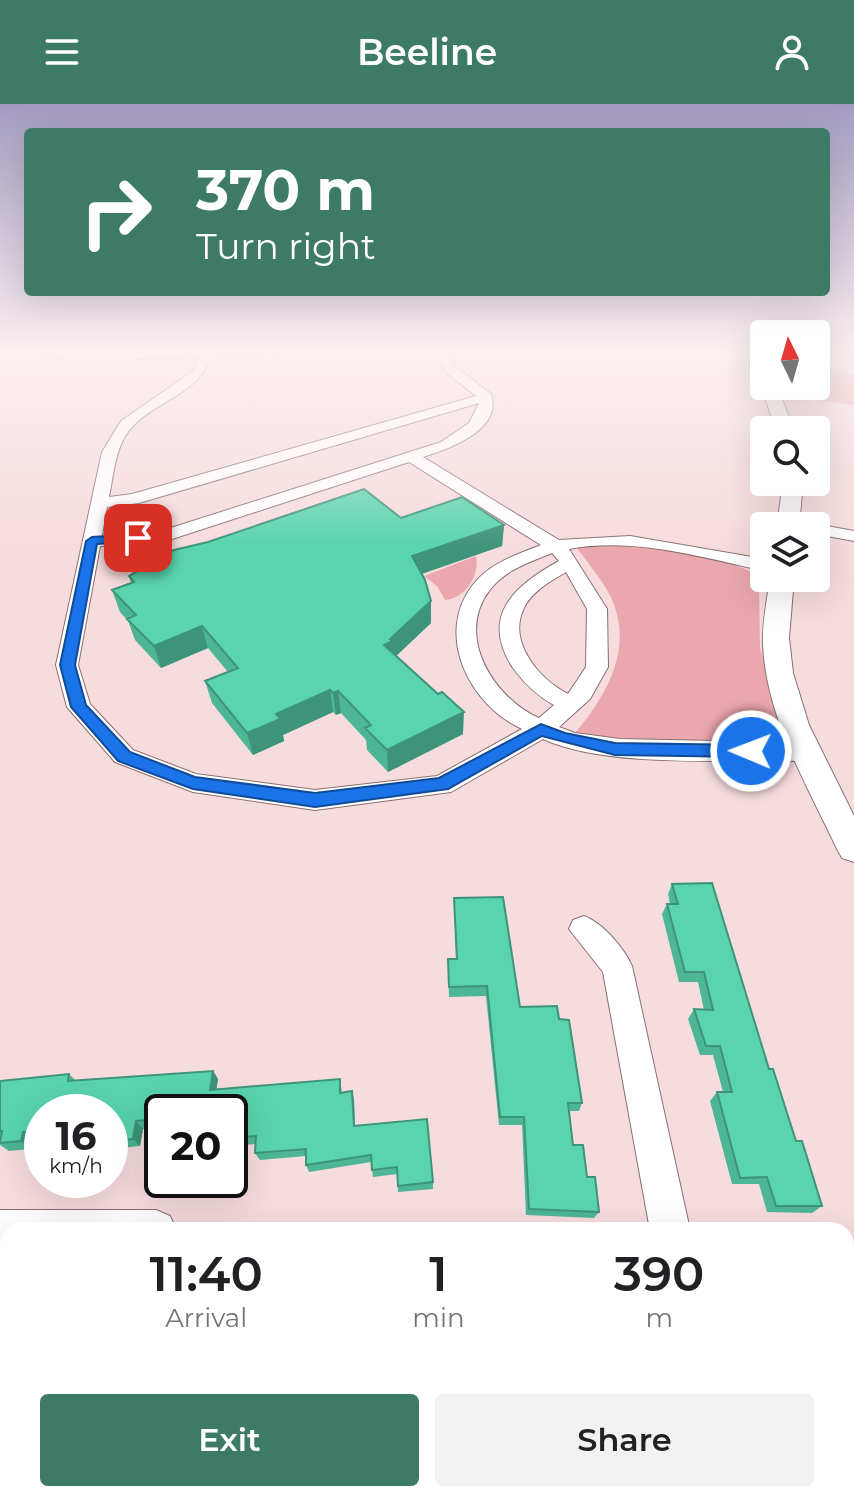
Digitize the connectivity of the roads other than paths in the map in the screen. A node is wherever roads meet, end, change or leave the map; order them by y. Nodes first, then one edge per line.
1 (137, 416) edge
2 (419, 416) edge
3 (482, 416) edge
4 (412, 457) junction
5 (100, 503) junction
6 (830, 532) edge
7 (854, 536) edge
8 (92, 541) junction
9 (564, 554) junction
10 (750, 562) edge
11 (780, 592) edge
12 (570, 704) junction
13 (541, 729) junction
14 (808, 752) junction
15 (854, 849) edge
16 (584, 929) dead end
17 (668, 1222) edge

1 - 5 street
2 - 5 street
3 - 4 street
4 - 8 street
4 - 9 street
5 - 8 street
6 - 7 street
8 - 13 street
9 - 10 street
9 - 12 street
9 - 12 street
9 - 13 street
11 - 14 main road
12 - 13 street
13 - 14 street
14 - 15 main road
16 - 17 street

